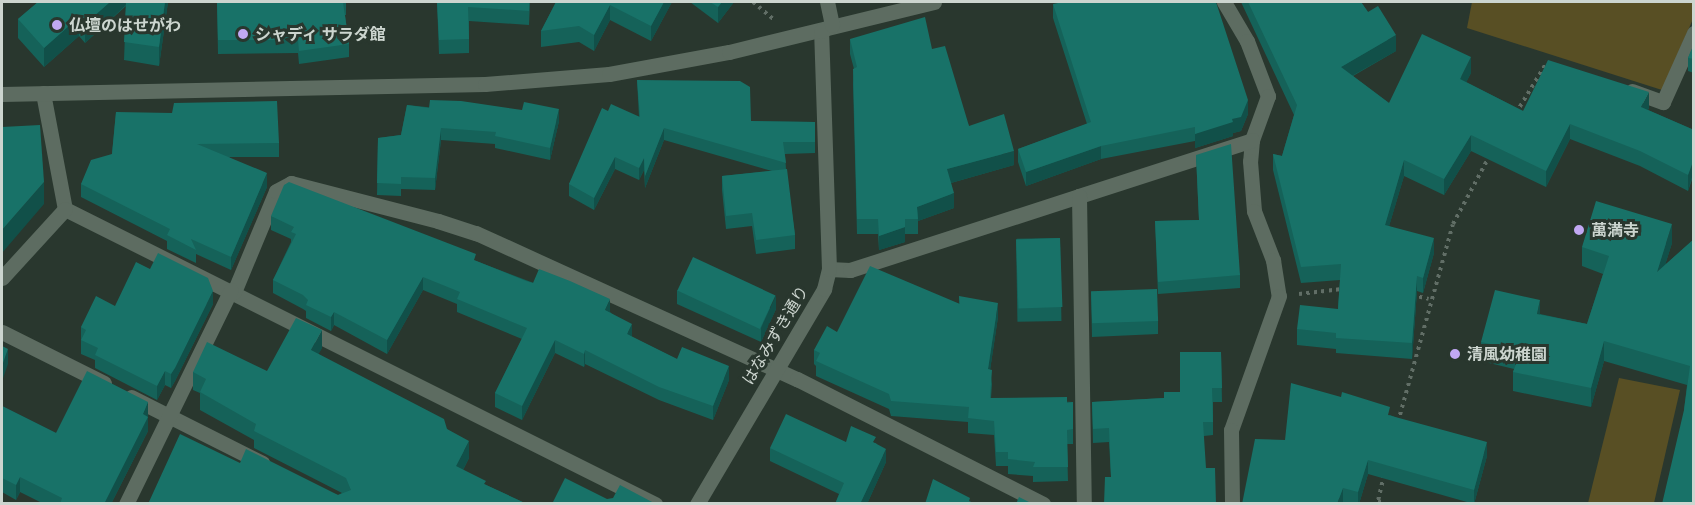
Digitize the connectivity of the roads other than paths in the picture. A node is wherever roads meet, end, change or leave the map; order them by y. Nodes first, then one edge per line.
1 (827, 2) edge
2 (934, 2) edge
3 (1224, 2) edge
4 (826, 28) junction
5 (1694, 33) edge
6 (1621, 87) edge
7 (43, 93) junction
8 (2, 94) edge
9 (1252, 140) junction
10 (1078, 196) junction
11 (64, 209) junction
12 (829, 269) junction
13 (2, 278) edge
14 (232, 291) junction
15 (2, 332) edge
16 (776, 370) junction
17 (170, 417) junction
18 (282, 473) edge
19 (126, 504) edge
20 (655, 504) edge
21 (697, 504) edge
22 (1043, 504) edge
23 (1084, 504) edge
24 (1232, 504) edge

1 - 4 street
2 - 4 street
3 - 9 street
4 - 7 street
4 - 12 street, はなみずき通り
5 - 6 street
7 - 8 street
7 - 11 street
9 - 10 street
9 - 24 street
10 - 12 street
10 - 23 street
11 - 13 street
11 - 14 street
12 - 16 street, はなみずき通り
14 - 16 street
14 - 17 street
14 - 20 street
15 - 17 street
16 - 21 street, はなみずき通り
16 - 22 street
17 - 18 street
17 - 19 street

